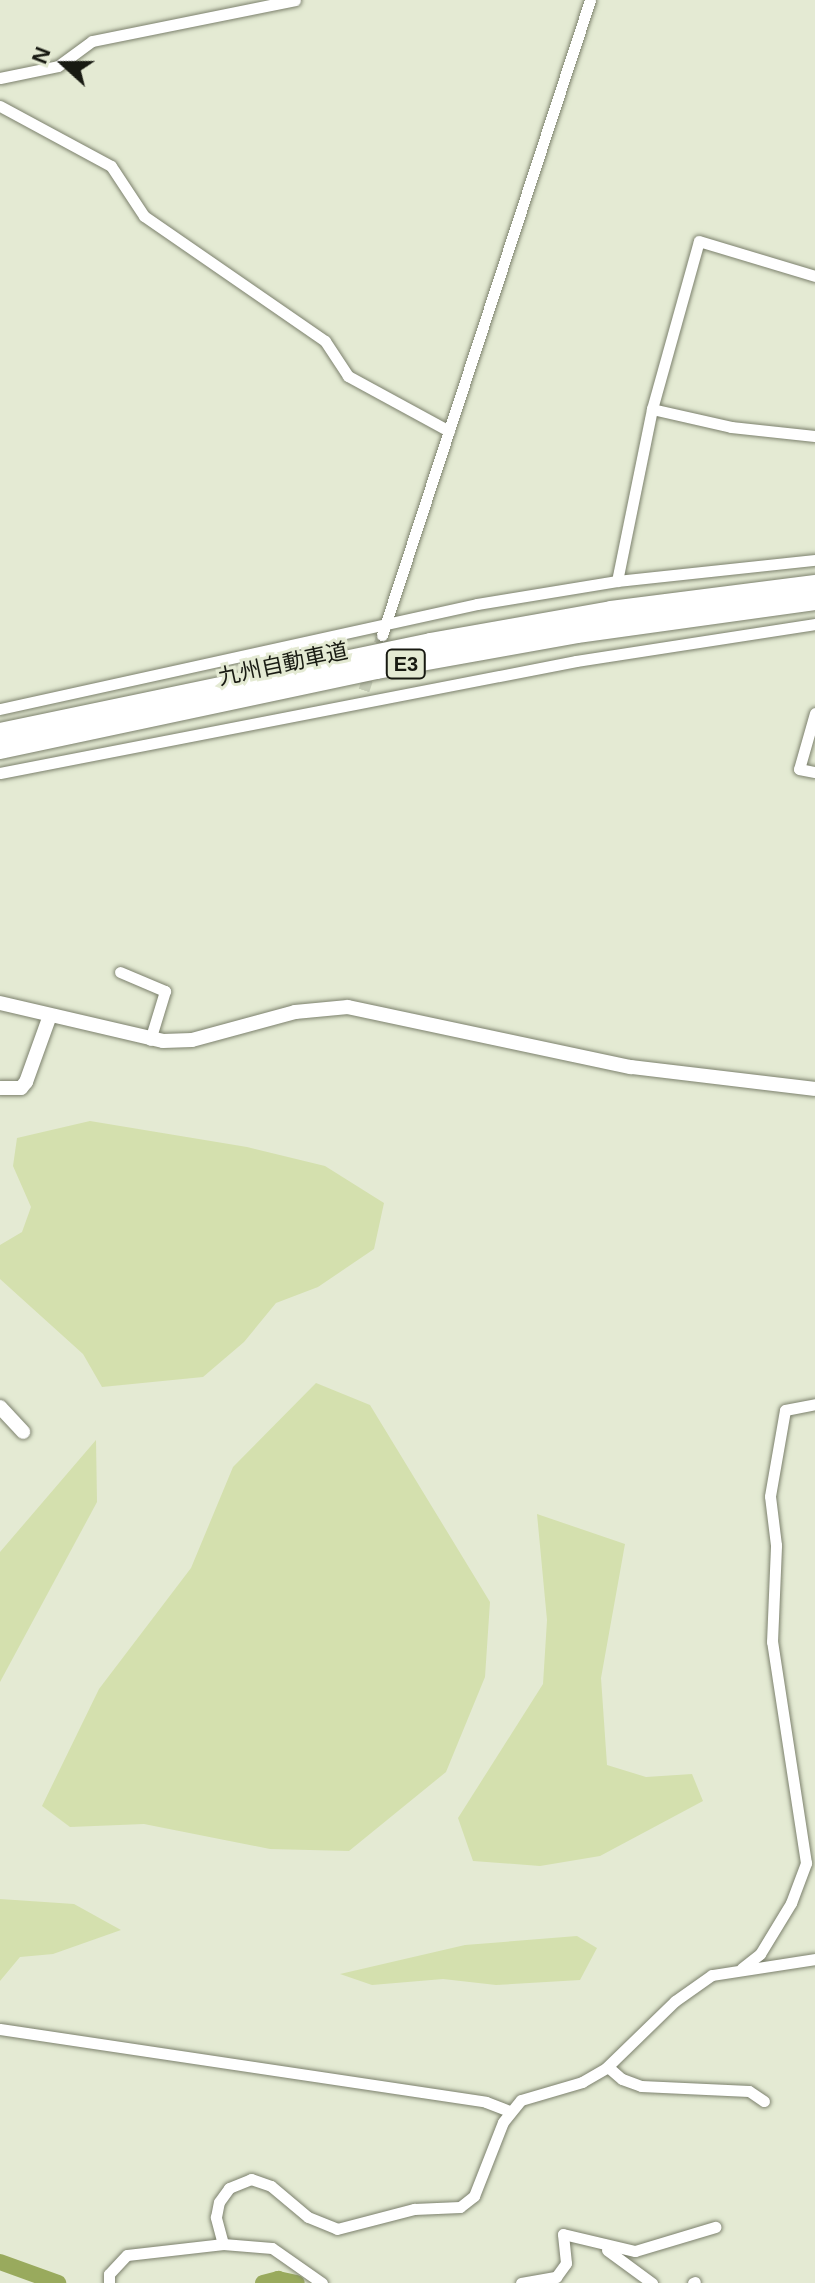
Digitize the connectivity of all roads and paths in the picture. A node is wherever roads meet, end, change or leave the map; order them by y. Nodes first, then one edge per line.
1 (295, 0) edge
2 (590, 0) edge
3 (0, 78) edge
4 (0, 106) edge
5 (815, 276) edge
6 (652, 409) junction
7 (449, 431) junction
8 (815, 436) edge
9 (815, 560) edge
10 (617, 581) junction
11 (815, 585) edge
12 (815, 600) edge
13 (815, 624) edge
14 (383, 630) junction
15 (0, 709) edge
16 (815, 713) edge
17 (0, 733) edge
18 (0, 749) edge
19 (815, 772) edge
20 (0, 773) edge
21 (120, 972) dead end
22 (0, 1003) edge
23 (49, 1018) junction
24 (150, 1040) junction
25 (0, 1088) edge
26 (815, 1089) edge
27 (815, 1404) edge
28 (0, 1407) edge
29 (23, 1432) dead end
30 (815, 1959) edge
31 (742, 1968) junction
32 (0, 2029) edge
33 (608, 2067) junction
34 (764, 2101) dead end
35 (510, 2111) junction
36 (715, 2227) dead end
37 (223, 2244) junction
38 (603, 2247) junction
39 (109, 2283) edge
40 (322, 2283) edge
41 (521, 2283) edge
42 (652, 2283) edge

1 - 3 street
2 - 7 street
4 - 7 street
5 - 6 street
6 - 8 street
6 - 10 street
7 - 14 street
9 - 10 street
10 - 14 street
11 - 17 highway, 九州自動車道 / E3
12 - 18 highway, 九州自動車道 / E3
13 - 20 street
14 - 15 street
16 - 19 street
21 - 24 street
22 - 23 street
23 - 24 street
23 - 25 street
24 - 26 street
27 - 31 street
28 - 29 street
30 - 31 street
31 - 33 street
32 - 35 street
33 - 34 street
33 - 35 street
35 - 37 street
36 - 38 street
37 - 39 street
37 - 40 street
38 - 41 street
38 - 42 street

